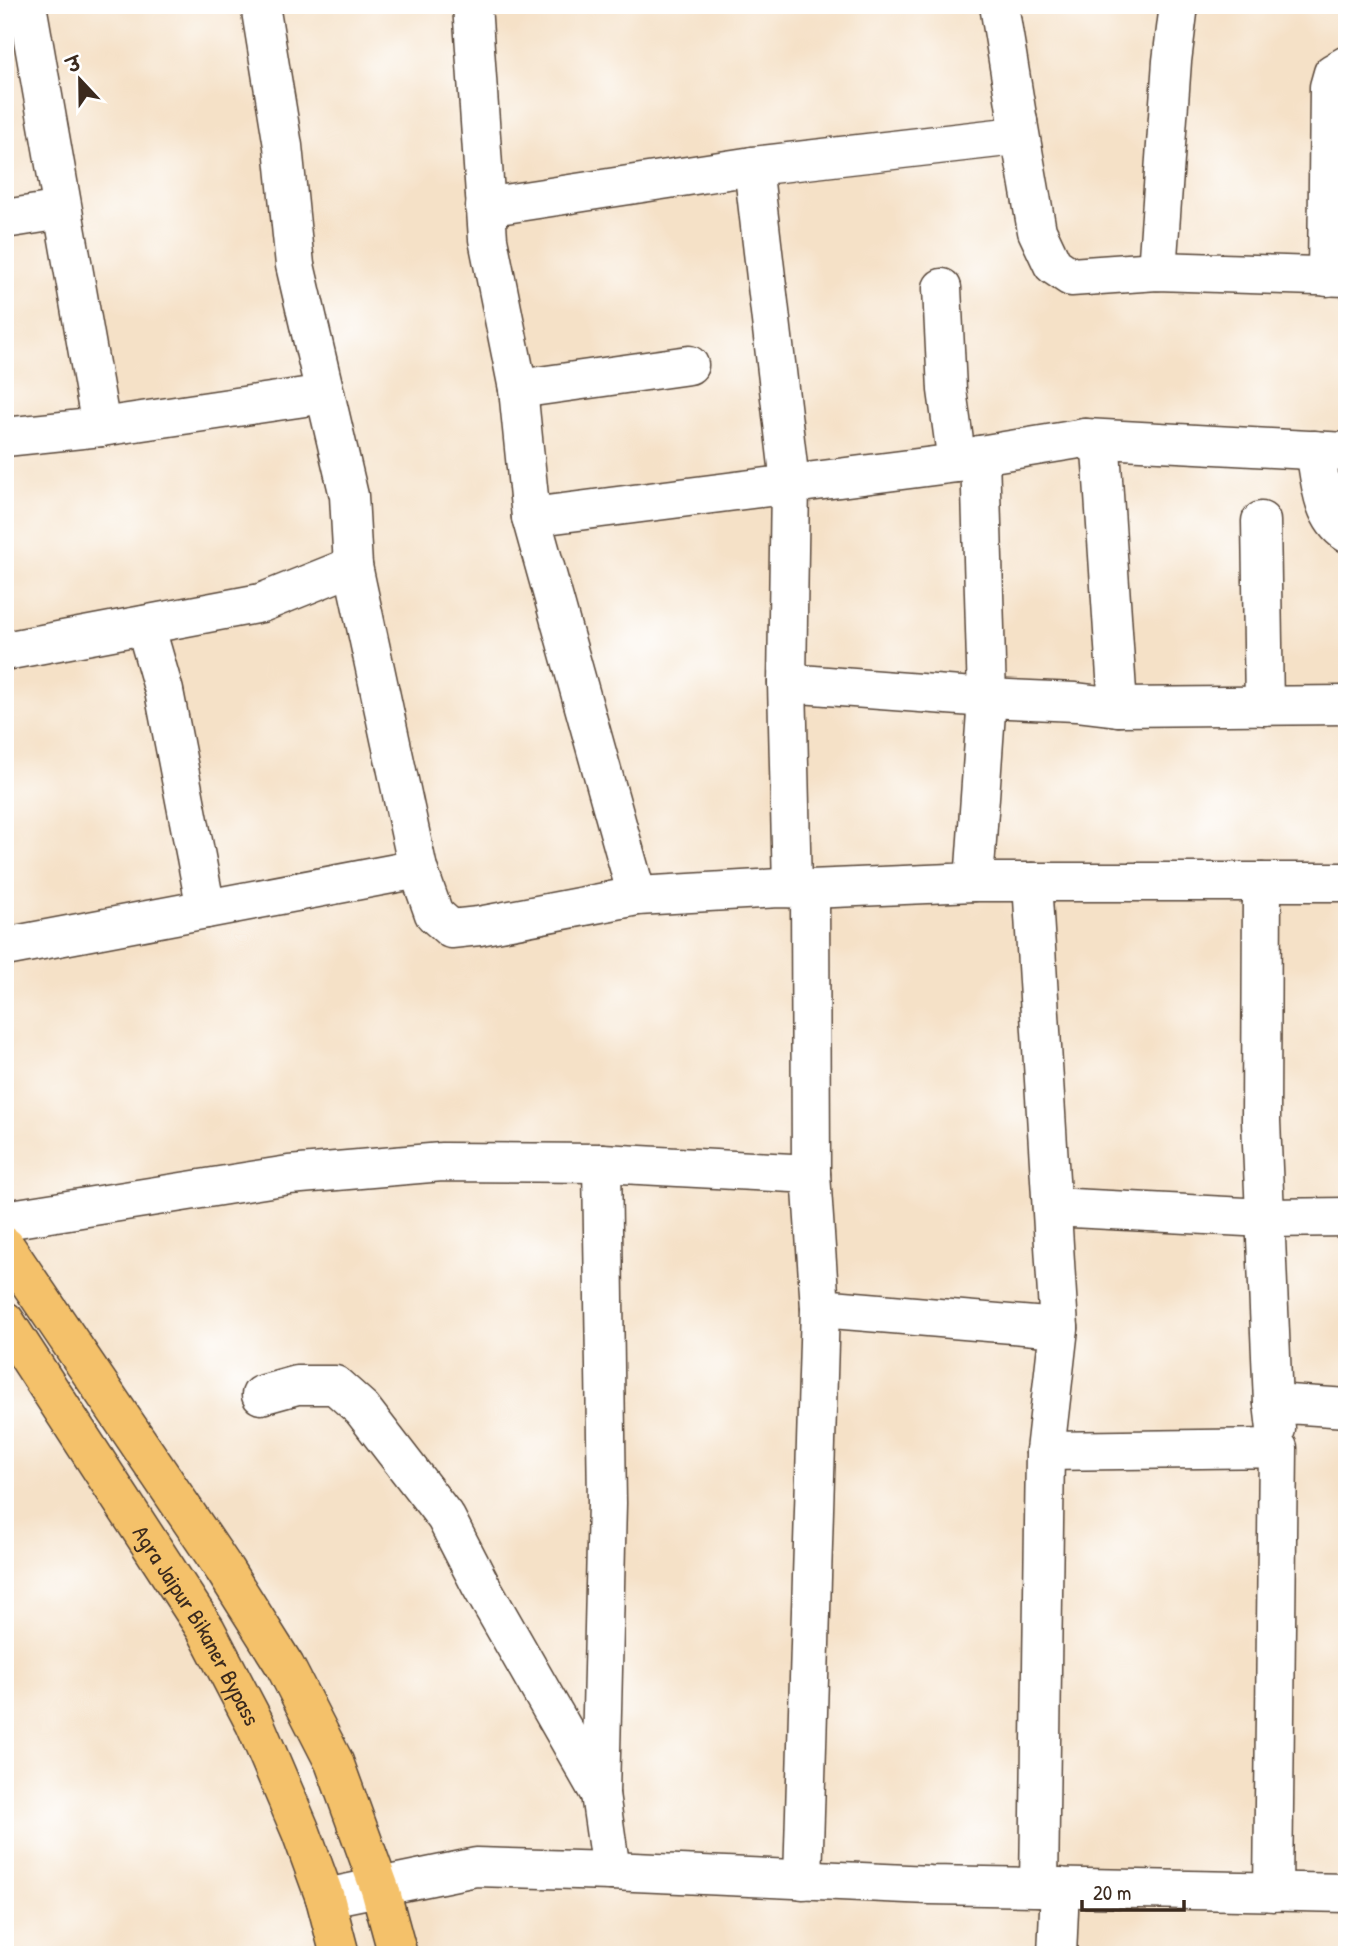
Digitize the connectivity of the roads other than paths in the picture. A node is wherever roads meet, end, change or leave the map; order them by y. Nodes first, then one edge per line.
1 (27, 5) edge
2 (260, 5) edge
3 (472, 5) edge
4 (999, 5) edge
5 (1179, 5) edge
6 (1347, 65) edge
7 (1018, 122) junction
8 (753, 166) junction
9 (485, 207) junction
10 (62, 210) junction
11 (5, 219) edge
12 (1157, 271) junction
13 (1337, 277) edge
14 (942, 288) dead end
15 (689, 365) dead end
16 (519, 389) junction
17 (325, 394) junction
18 (102, 427) junction
19 (5, 437) edge
20 (1084, 438) junction
21 (1331, 451) edge
22 (968, 459) junction
23 (790, 483) junction
24 (531, 517) junction
25 (1261, 521) dead end
26 (1347, 533) edge
27 (353, 566) junction
28 (145, 625) junction
29 (5, 651) edge
30 (787, 683) junction
31 (987, 698) junction
32 (1347, 705) edge
33 (1264, 706) junction
34 (1118, 707) junction
35 (418, 869) junction
36 (974, 882) junction
37 (1032, 882) junction
38 (1262, 882) junction
39 (1347, 882) edge
40 (801, 888) junction
41 (637, 897) junction
42 (206, 909) junction
43 (5, 947) edge
44 (602, 1163) junction
45 (811, 1174) junction
46 (1052, 1207) junction
47 (1347, 1217) edge
48 (1265, 1218) junction
49 (5, 1220) edge
50 (5, 1247) edge
51 (820, 1307) junction
52 (5, 1321) edge
53 (1059, 1328) junction
54 (261, 1395) dead end
55 (1273, 1404) junction
56 (1347, 1408) edge
57 (1278, 1448) junction
58 (1045, 1451) junction
59 (600, 1794) junction
60 (611, 1871) junction
61 (803, 1880) junction
62 (1050, 1887) junction
63 (380, 1889) junction
64 (1273, 1892) junction
65 (1347, 1893) edge
66 (325, 1898) junction
67 (340, 1955) edge
68 (398, 1955) edge
69 (1057, 1955) edge

1 - 10 street
2 - 17 street
3 - 9 street
4 - 7 street
5 - 12 street
6 - 13 street
7 - 8 street
7 - 12 street
8 - 9 street
8 - 23 street
9 - 16 street
10 - 11 street
10 - 18 street
12 - 13 street
14 - 22 street
15 - 16 street
16 - 24 street
17 - 18 street
17 - 27 street
18 - 19 street
20 - 21 street
20 - 22 street
20 - 34 street
21 - 26 street
22 - 23 street
22 - 31 street
23 - 24 street
23 - 30 street
24 - 41 street
25 - 33 street
27 - 28 street
27 - 35 street
28 - 29 street
28 - 42 street
30 - 31 street
30 - 40 street
31 - 34 street
31 - 36 street
32 - 33 street
33 - 34 street
35 - 41 street
35 - 42 street
36 - 37 street
36 - 40 street
37 - 38 street
37 - 46 street
38 - 39 street
38 - 48 street
40 - 41 street
40 - 45 street
42 - 43 street
44 - 45 street
44 - 49 street
44 - 59 street
45 - 51 street
46 - 48 street
46 - 53 street
47 - 48 street
48 - 55 street
50 - 63 main road
51 - 53 street
51 - 61 street
52 - 66 main road, Agra Jaipur Bikaner Bypass
53 - 58 street
54 - 59 street
55 - 56 street
55 - 57 street
57 - 58 street
57 - 64 street
58 - 62 street
59 - 60 street
60 - 61 street
60 - 63 street
61 - 62 street
62 - 64 street
62 - 69 street
63 - 66 street
63 - 68 main road
64 - 65 street
66 - 67 main road, Agra Jaipur Bikaner Bypass

